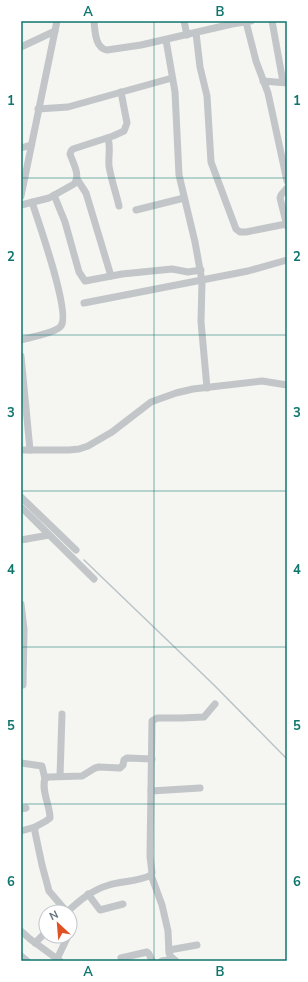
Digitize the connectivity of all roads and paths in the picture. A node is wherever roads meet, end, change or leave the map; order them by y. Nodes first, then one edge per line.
1 (57, 21) edge
2 (94, 21) edge
3 (184, 21) edge
4 (249, 21) edge
5 (272, 21) edge
6 (55, 31) junction
7 (196, 33) junction
8 (187, 35) junction
9 (166, 40) junction
10 (21, 47) edge
11 (172, 78) junction
12 (263, 81) junction
13 (285, 82) edge
14 (121, 92) junction
15 (38, 109) junction
16 (108, 138) junction
17 (31, 145) junction
18 (21, 148) edge
19 (77, 179) junction
20 (287, 181) edge
21 (287, 188) edge
22 (21, 196) edge
23 (54, 196) junction
24 (184, 198) junction
25 (32, 202) junction
26 (21, 205) edge
27 (119, 206) dead end
28 (136, 210) dead end
29 (287, 225) edge
30 (287, 260) edge
31 (201, 270) junction
32 (111, 276) junction
33 (202, 281) junction
34 (84, 303) dead end
35 (21, 340) edge
36 (21, 356) edge
37 (287, 385) edge
38 (207, 388) junction
39 (21, 450) edge
40 (30, 450) junction
41 (21, 497) edge
42 (21, 507) edge
43 (49, 535) junction
44 (21, 540) edge
45 (76, 550) dead end
46 (94, 578) dead end
47 (21, 604) edge
48 (23, 685) dead end
49 (215, 704) dead end
50 (62, 714) dead end
51 (152, 759) junction
52 (21, 763) edge
53 (60, 776) junction
54 (45, 779) junction
55 (200, 788) dead end
56 (151, 791) junction
57 (35, 827) junction
58 (21, 831) edge
59 (151, 876) junction
60 (88, 894) junction
61 (60, 904) edge
62 (76, 904) edge
63 (123, 904) dead end
64 (22, 933) edge
65 (38, 940) edge
66 (35, 943) junction
67 (65, 944) edge
68 (197, 945) dead end
69 (169, 950) junction
70 (21, 956) edge
71 (121, 958) dead end
72 (59, 960) edge
73 (175, 960) edge
74 (27, 961) edge
75 (152, 961) edge
76 (162, 961) edge

1 - 6 street
2 - 9 street
3 - 8 street
4 - 7 street
4 - 12 street
5 - 13 street
6 - 10 street
6 - 15 street
7 - 8 street
7 - 29 street
8 - 9 street
9 - 11 street
11 - 14 street
11 - 24 street
12 - 13 street
12 - 20 street
14 - 15 street
14 - 16 street
15 - 17 street
16 - 19 street
16 - 27 street
17 - 18 street
17 - 22 street
19 - 23 street
19 - 32 street
21 - 29 street
23 - 25 street
23 - 32 street
24 - 28 street
24 - 31 street
25 - 26 street
25 - 35 street
30 - 33 street
31 - 32 street
31 - 33 street
33 - 34 street
33 - 38 street
36 - 40 street
37 - 38 street
38 - 40 street
39 - 40 street
41 - 45 street
42 - 43 street
43 - 44 street
43 - 46 street
47 - 48 street
49 - 51 street
50 - 53 street
51 - 53 street
51 - 56 street
52 - 54 street
53 - 54 street
54 - 57 street
55 - 56 street
56 - 59 street
57 - 58 street
57 - 61 street
59 - 60 street
59 - 69 street
60 - 62 street
60 - 63 street
64 - 66 street
65 - 66 street
66 - 72 street
67 - 72 street
68 - 69 street
69 - 73 street
70 - 74 street
71 - 75 street
73 - 76 street

